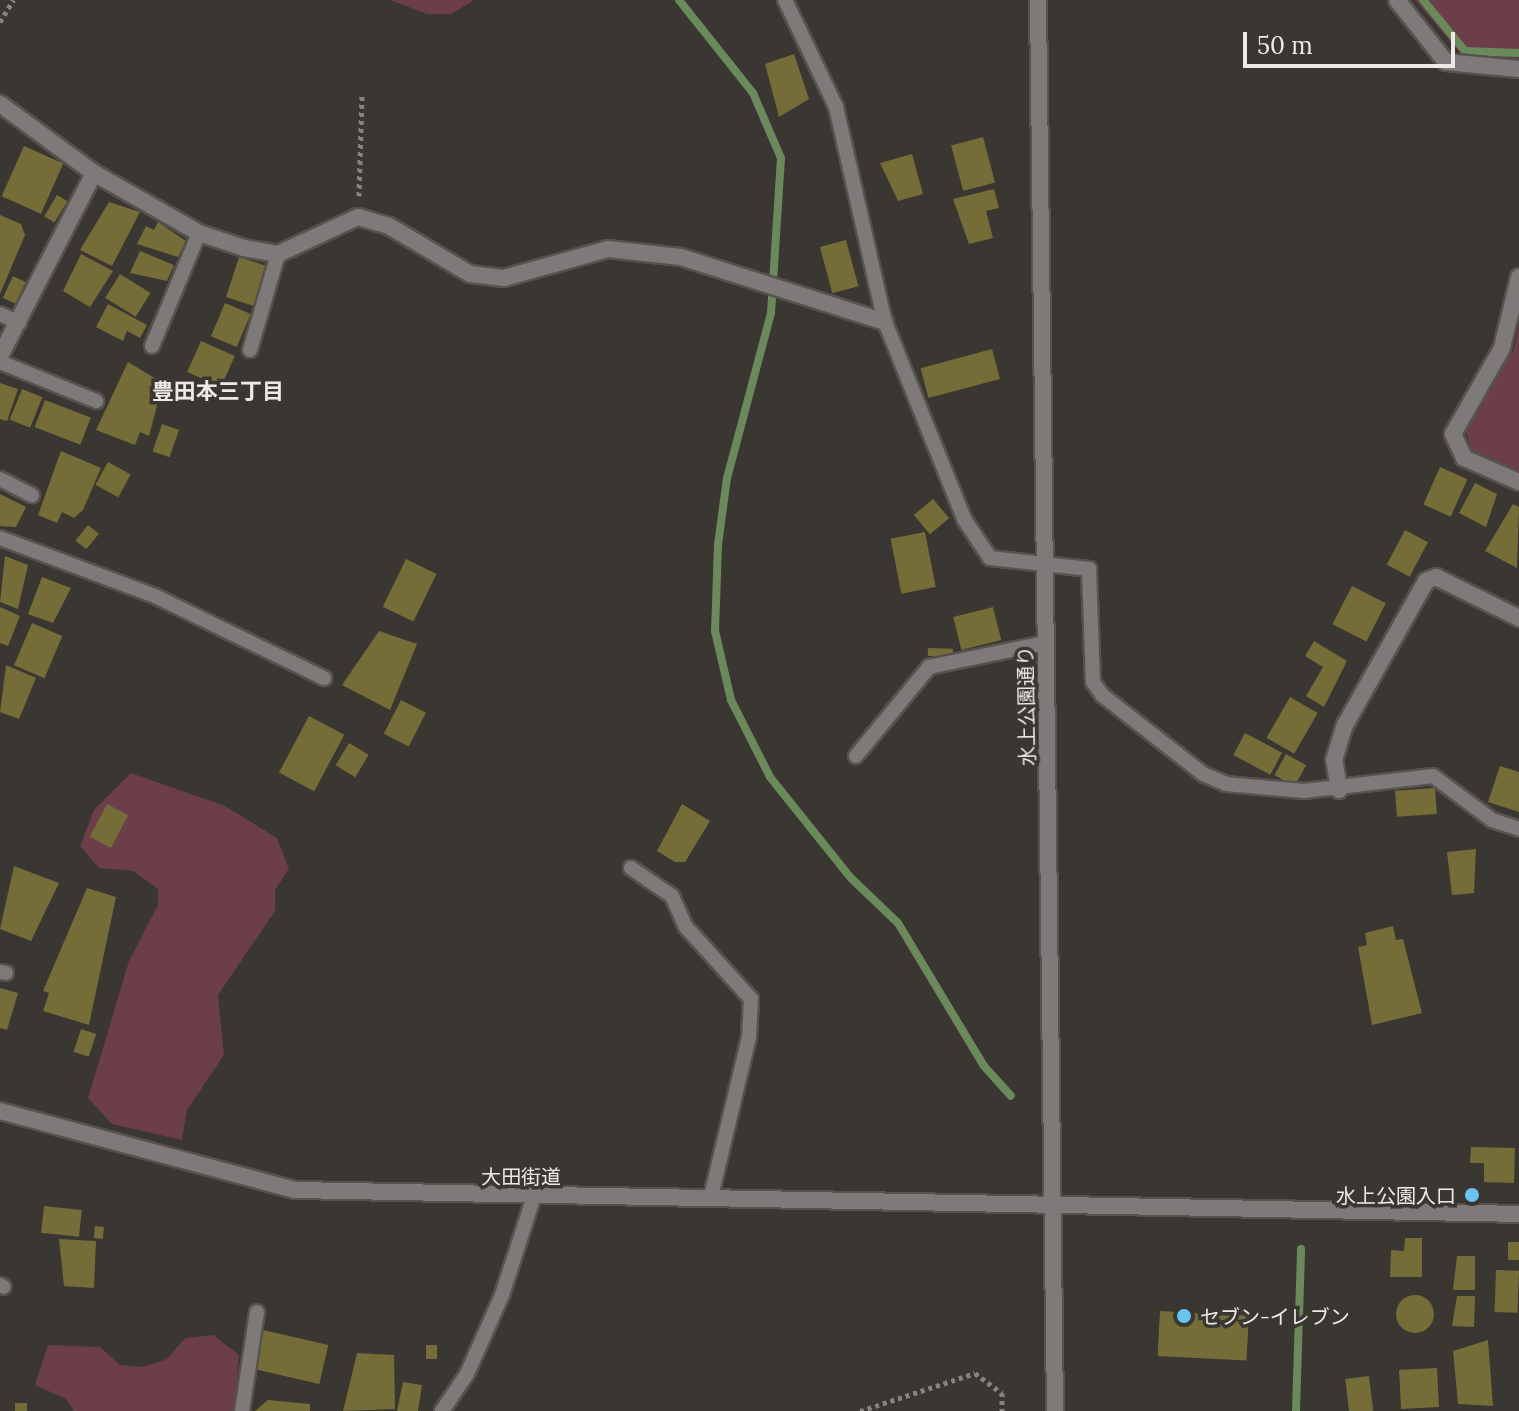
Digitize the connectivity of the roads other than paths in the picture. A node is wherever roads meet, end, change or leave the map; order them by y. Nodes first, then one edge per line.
1 (785, 0) edge
2 (1038, 0) edge
3 (1397, 0) edge
4 (1519, 69) edge
5 (0, 104) edge
6 (94, 173) junction
7 (199, 233) junction
8 (278, 254) junction
9 (1519, 277) edge
10 (0, 314) edge
11 (885, 322) junction
12 (19, 323) junction
13 (152, 346) dead end
14 (250, 350) dead end
15 (0, 356) edge
16 (0, 362) edge
17 (96, 401) dead end
18 (0, 479) edge
19 (1519, 482) edge
20 (32, 495) dead end
21 (0, 538) edge
22 (1044, 565) junction
23 (1519, 618) edge
24 (1045, 643) junction
25 (324, 678) dead end
26 (856, 756) dead end
27 (1339, 790) junction
28 (1519, 829) edge
29 (631, 868) dead end
30 (0, 1111) edge
31 (534, 1196) junction
32 (711, 1196) junction
33 (1052, 1200) junction
34 (1519, 1214) edge
35 (257, 1312) dead end
36 (242, 1411) edge
37 (442, 1411) edge
38 (1055, 1411) edge

1 - 11 lane
2 - 22 street, 水上公園通り
3 - 4 street
5 - 6 street
6 - 7 street
6 - 12 street
7 - 8 street
7 - 13 lane
8 - 11 street
8 - 14 lane
9 - 19 street
10 - 12 lane
11 - 22 lane
12 - 15 street
16 - 17 lane
18 - 20 lane
21 - 25 lane
22 - 24 street, 水上公園通り
22 - 27 lane
23 - 27 street
24 - 26 lane
24 - 33 street, 水上公園通り
27 - 28 lane
29 - 32 lane
30 - 31 street, 大田街道
31 - 32 street, 大田街道
31 - 37 lane
32 - 33 street, 大田街道
33 - 34 street, 大田街道
33 - 38 street, 水上公園通り
35 - 36 lane

